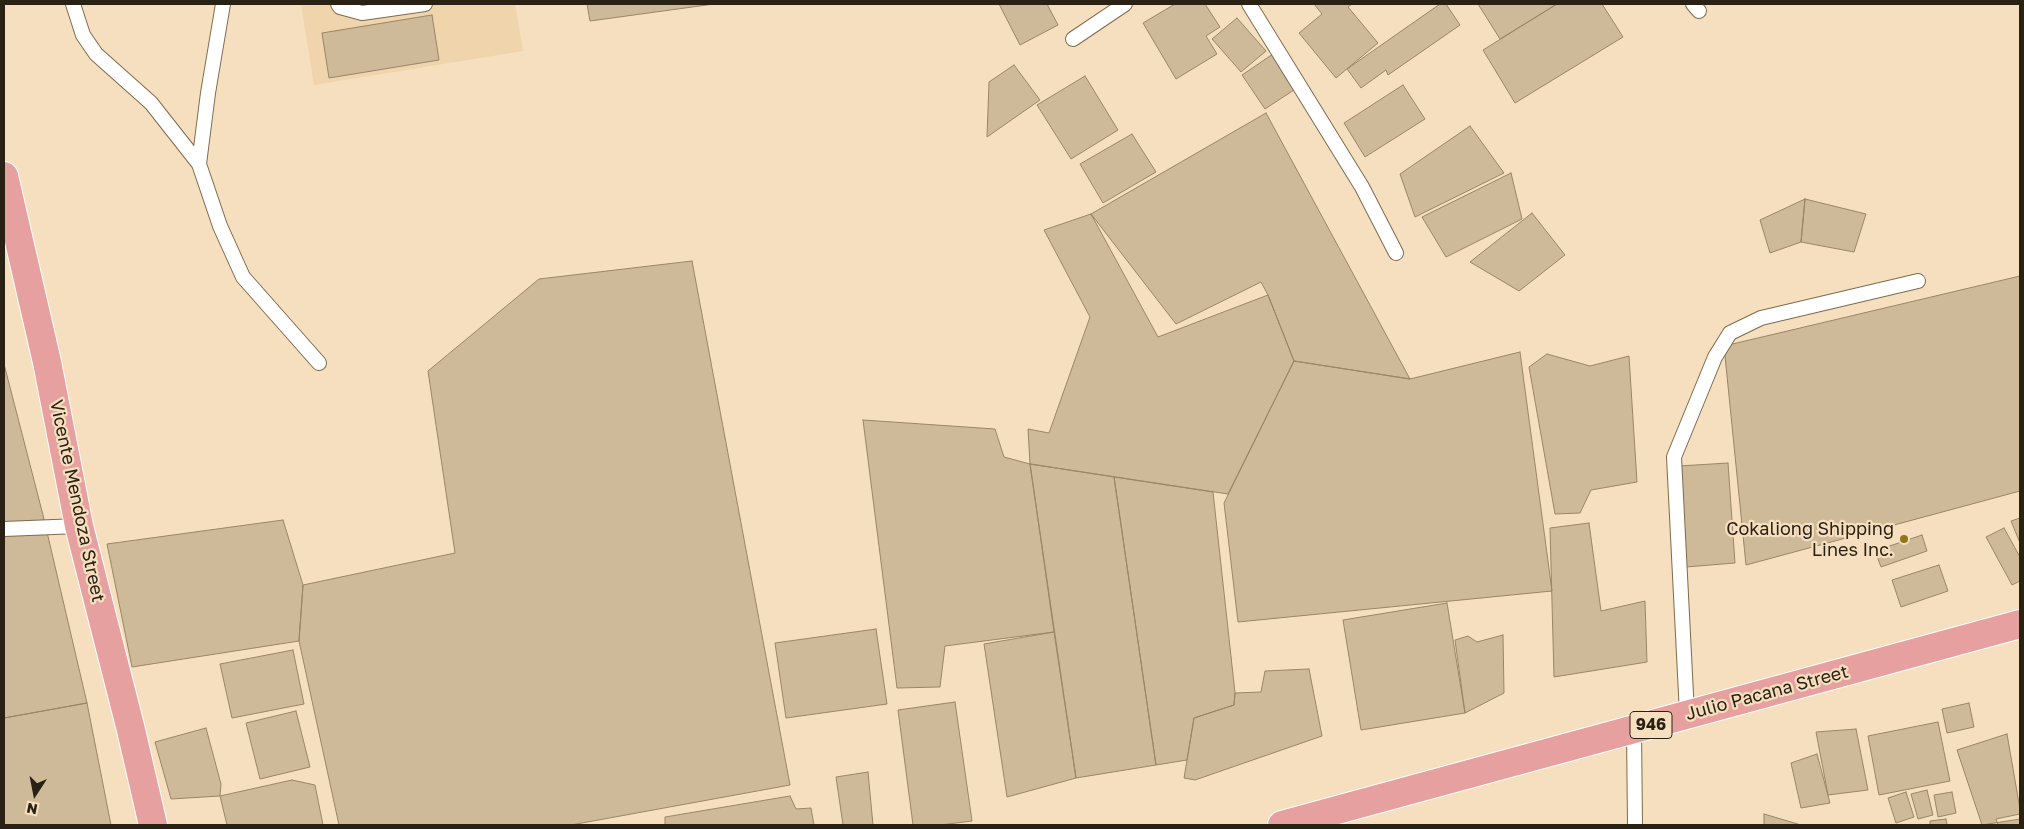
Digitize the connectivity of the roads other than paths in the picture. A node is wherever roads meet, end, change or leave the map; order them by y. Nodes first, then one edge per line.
1 (74, 4) edge
2 (223, 4) edge
3 (338, 4) edge
4 (425, 4) edge
5 (1125, 4) edge
6 (1249, 4) edge
7 (1073, 39) dead end
8 (199, 164) junction
9 (4, 176) edge
10 (1396, 253) dead end
11 (1918, 281) dead end
12 (319, 363) dead end
13 (80, 526) junction
14 (4, 529) edge
15 (2020, 624) edge
16 (1687, 714) junction
17 (1634, 730) junction
18 (154, 825) edge
19 (1282, 825) edge
20 (1635, 825) edge

1 - 8 lane
2 - 8 lane
3 - 4 lane
5 - 7 lane
6 - 10 lane
8 - 12 lane
9 - 13 main road, Vicente Mendoza Street
11 - 16 lane
13 - 14 lane
13 - 18 main road, Vicente Mendoza Street
15 - 16 main road, Julio Pacana Street / 946
16 - 17 main road, Julio Pacana Street / 946
17 - 19 main road, Julio Pacana Street / 946
17 - 20 lane

